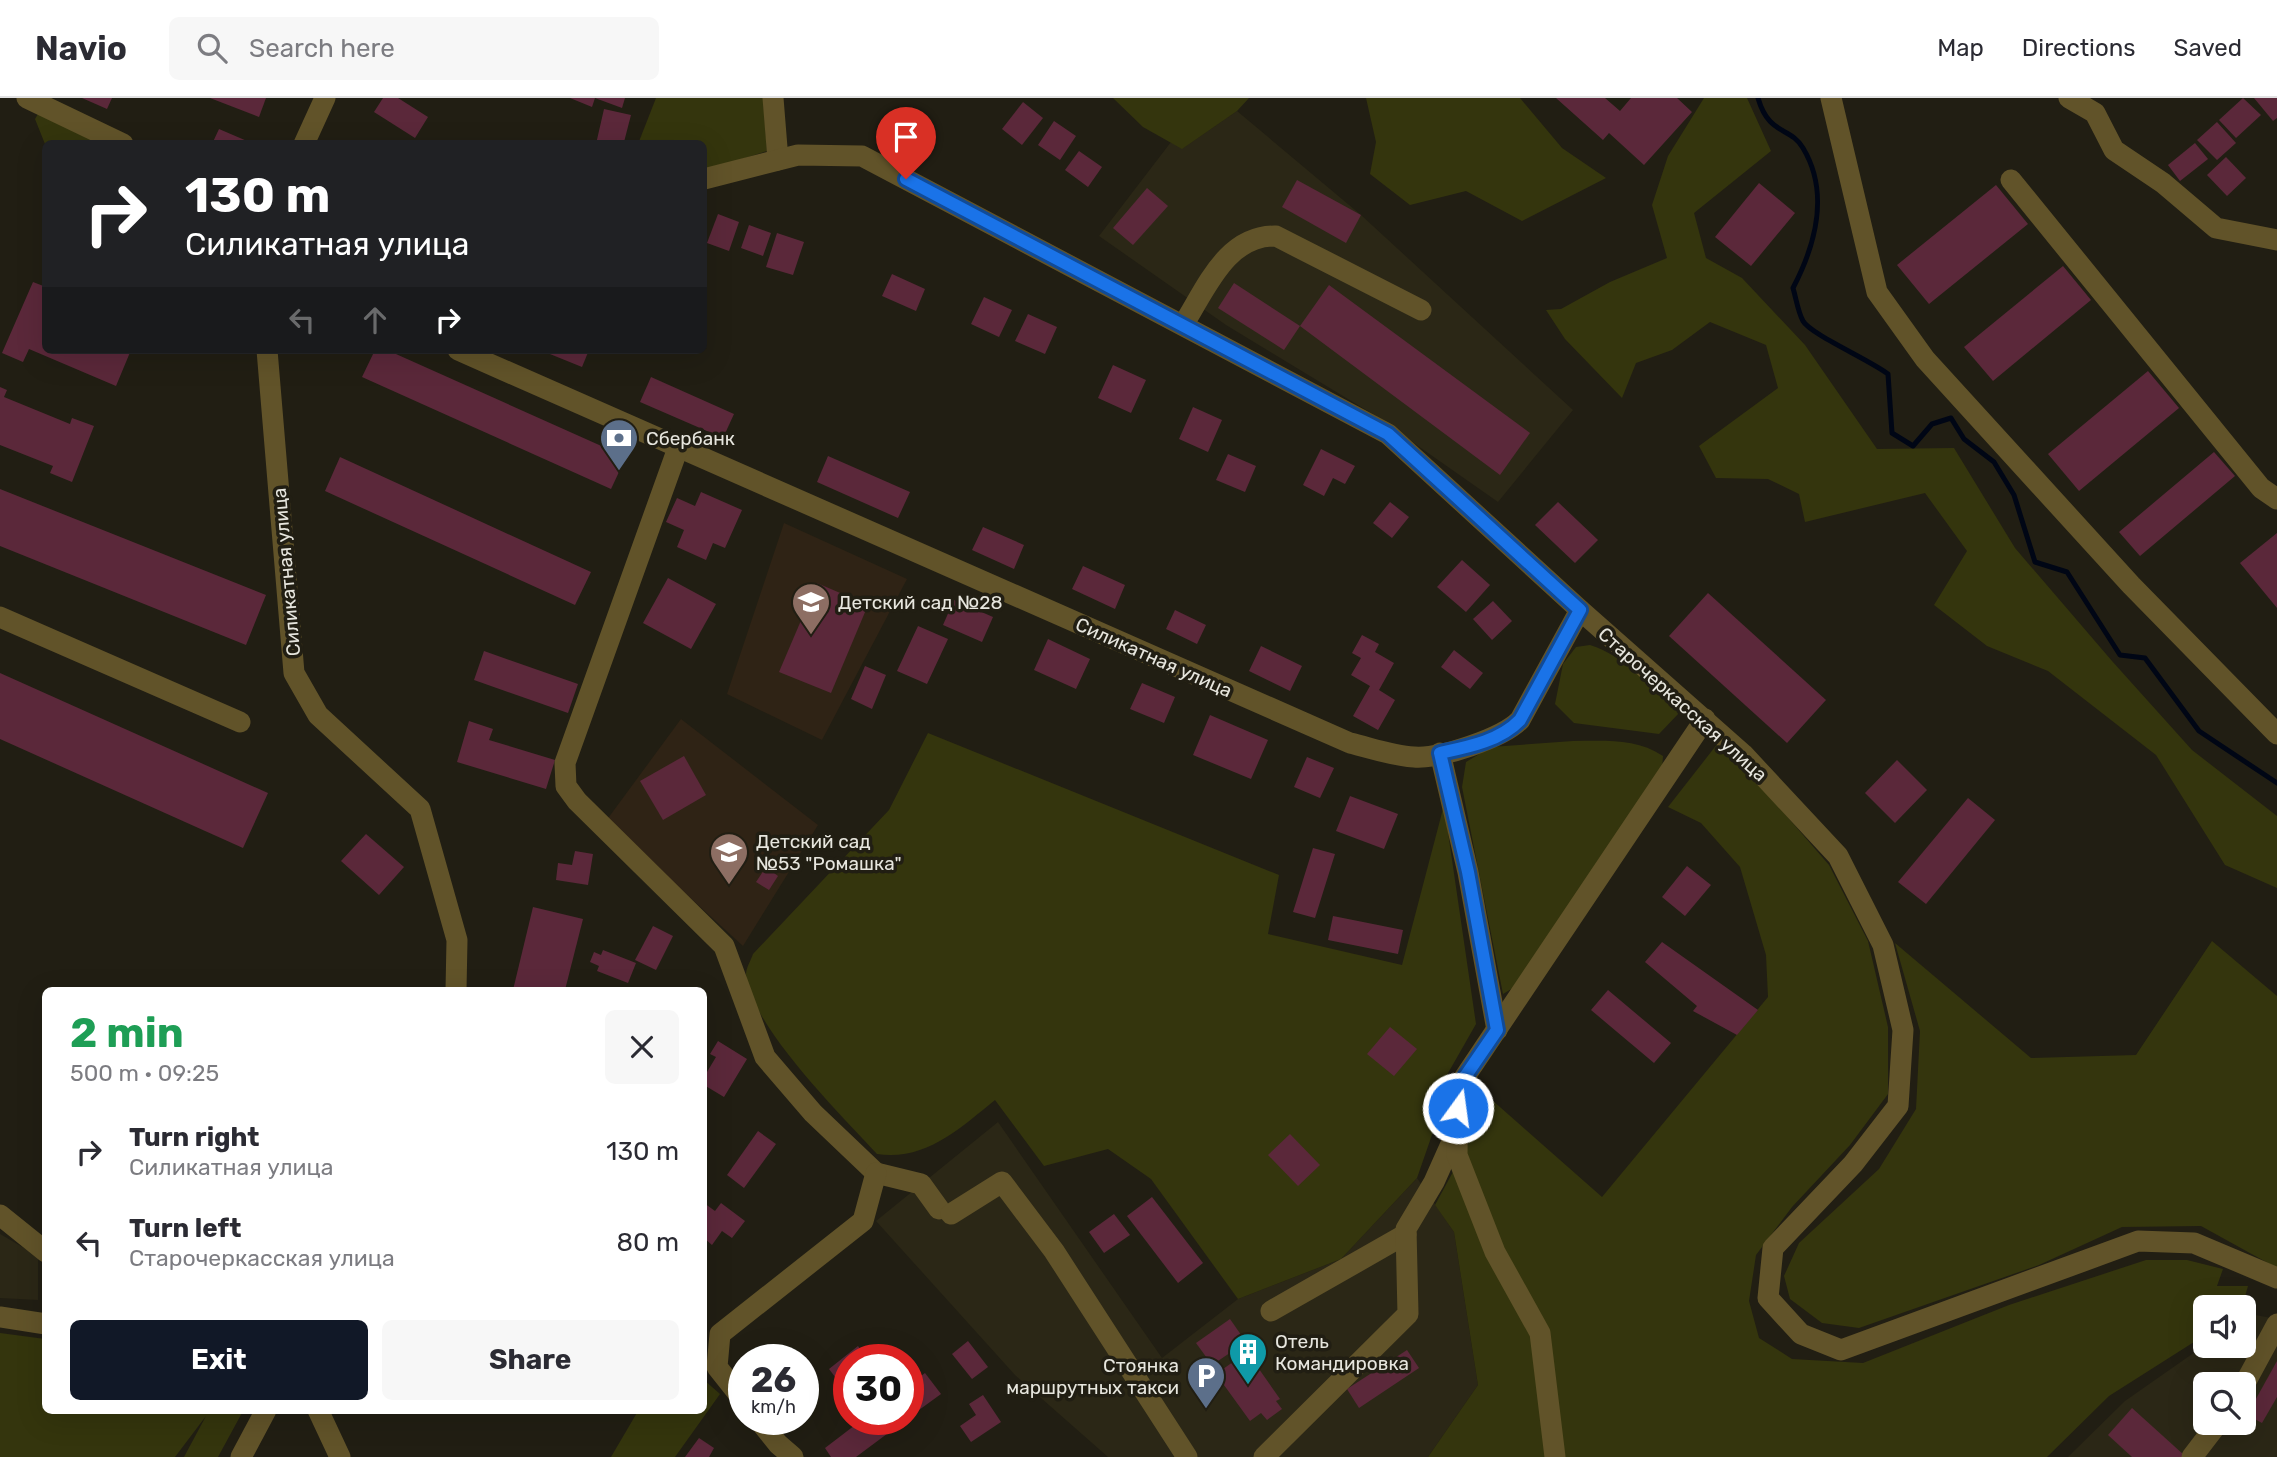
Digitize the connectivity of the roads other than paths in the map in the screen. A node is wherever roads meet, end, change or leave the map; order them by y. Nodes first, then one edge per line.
1 (27, 98) edge
2 (325, 98) edge
3 (773, 98) edge
4 (1831, 98) edge
5 (2069, 98) edge
6 (115, 140) edge
7 (306, 140) edge
8 (778, 160) junction
9 (707, 178) edge
10 (2011, 180) dead end
11 (2277, 240) edge
12 (1421, 310) dead end
13 (1183, 325) junction
14 (267, 354) edge
15 (467, 354) edge
16 (678, 448) junction
17 (2277, 499) edge
18 (1580, 610) junction
19 (0, 617) edge
20 (1705, 719) junction
21 (240, 722) dead end
22 (2277, 734) edge
23 (1440, 753) junction
24 (456, 987) edge
25 (1497, 1030) junction
26 (1457, 1129) junction
27 (876, 1173) junction
28 (0, 1215) edge
29 (1406, 1234) junction
30 (42, 1249) edge
31 (2277, 1278) edge
32 (1271, 1311) dead end
33 (0, 1317) edge
34 (42, 1323) edge
35 (2277, 1324) edge
36 (712, 1334) edge
37 (2251, 1372) edge
38 (728, 1381) edge
39 (264, 1414) edge
40 (320, 1414) edge
41 (771, 1435) edge
42 (2209, 1435) edge
43 (241, 1457) edge
44 (340, 1457) edge
45 (793, 1457) edge
46 (1187, 1457) edge
47 (1264, 1457) edge
48 (1555, 1457) edge
49 (2192, 1457) edge

1 - 6 street
2 - 7 street
3 - 8 street
4 - 22 street
5 - 11 street
8 - 9 street, Старочеркасская улица
8 - 13 street, Старочеркасская улица
10 - 17 street
12 - 13 street
13 - 18 street, Старочеркасская улица
14 - 24 street, Силикатная улица
15 - 16 street, Силикатная улица
16 - 23 street, Силикатная улица
16 - 27 street
18 - 20 street, Старочеркасская улица
18 - 23 street, Силикатная улица
19 - 21 street
20 - 25 street
20 - 31 street, Старочеркасская улица
23 - 25 street
25 - 26 street
26 - 29 street
26 - 48 street
27 - 36 street
27 - 46 street
28 - 30 street
29 - 32 street
29 - 47 street
33 - 34 street
35 - 37 street
36 - 38 street
39 - 43 street
40 - 44 street
41 - 45 street
42 - 49 street

